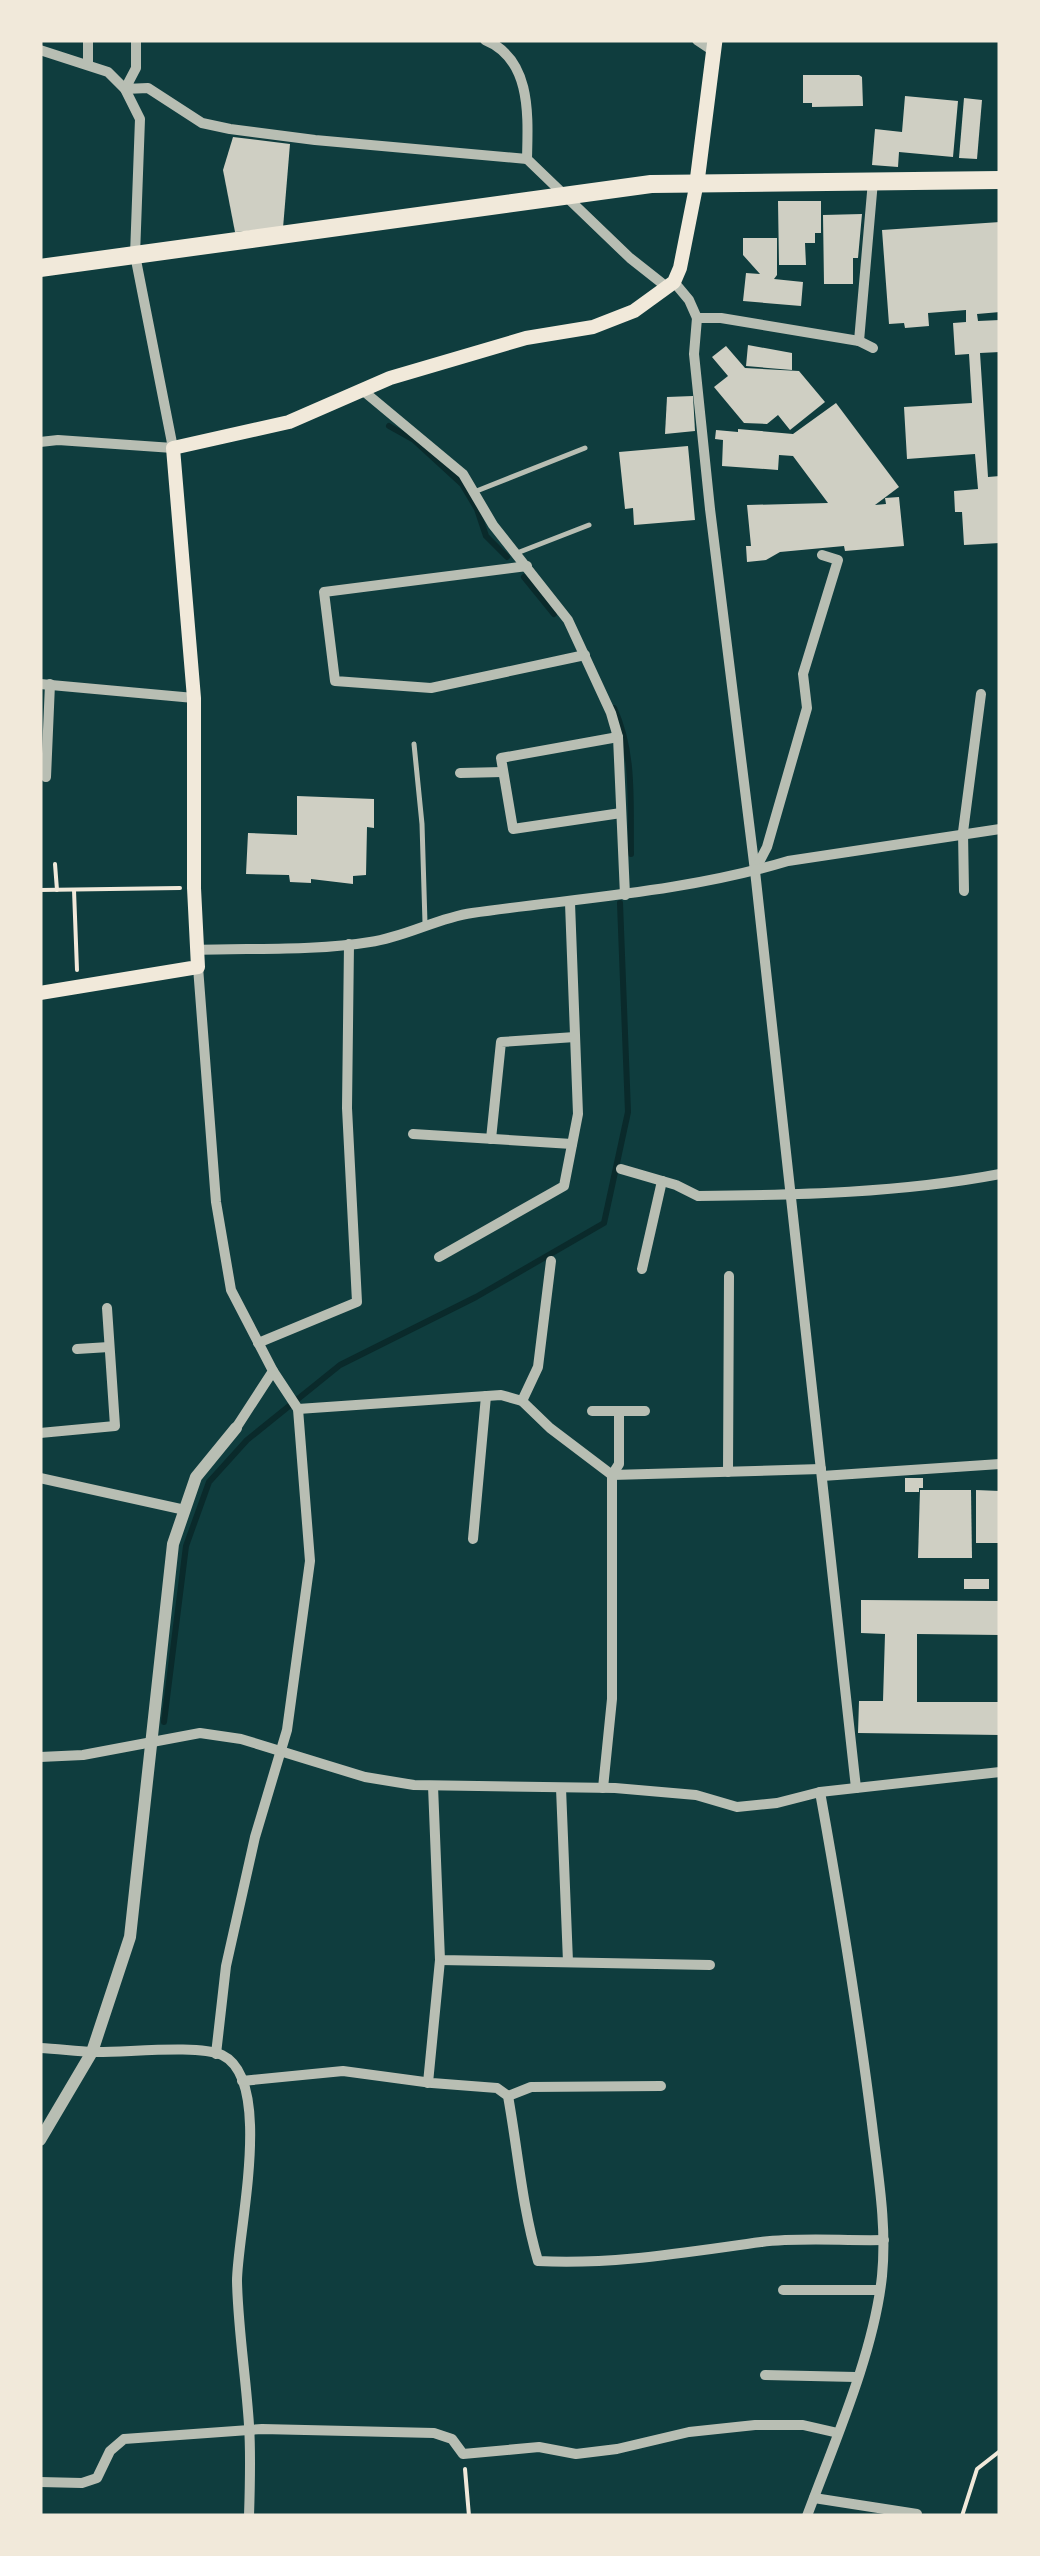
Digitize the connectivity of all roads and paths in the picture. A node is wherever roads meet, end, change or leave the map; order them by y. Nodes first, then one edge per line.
1 (88, 40) edge
2 (136, 40) edge
3 (485, 40) edge
4 (697, 40) edge
5 (714, 45) edge
6 (40, 50) edge
7 (88, 64) junction
8 (126, 89) junction
9 (527, 159) junction
10 (1000, 180) edge
11 (872, 181) junction
12 (696, 182) junction
13 (566, 197) junction
14 (135, 255) junction
15 (40, 268) edge
16 (671, 285) junction
17 (696, 318) junction
18 (859, 341) junction
19 (873, 348) dead end
20 (361, 388) junction
21 (40, 442) edge
22 (173, 448) junction
23 (585, 448) dead end
24 (474, 492) junction
25 (588, 525) dead end
26 (517, 553) junction
27 (822, 555) dead end
28 (527, 566) junction
29 (585, 656) junction
30 (45, 684) edge
31 (981, 694) dead end
32 (194, 698) junction
33 (618, 737) junction
34 (414, 744) dead end
35 (503, 772) junction
36 (460, 773) dead end
37 (46, 777) dead end
38 (621, 813) junction
39 (1000, 828) edge
40 (963, 832) junction
41 (55, 864) dead end
42 (755, 871) junction
43 (194, 888) junction
44 (40, 890) edge
45 (56, 890) junction
46 (74, 890) junction
47 (964, 891) dead end
48 (625, 894) junction
49 (570, 903) junction
50 (425, 926) junction
51 (349, 944) junction
52 (196, 950) junction
53 (198, 967) junction
54 (78, 987) junction
55 (40, 993) edge
56 (575, 1038) junction
57 (413, 1134) dead end
58 (491, 1139) junction
59 (572, 1144) junction
60 (621, 1169) dead end
61 (1000, 1174) edge
62 (662, 1181) junction
63 (790, 1195) junction
64 (438, 1257) dead end
65 (551, 1261) dead end
66 (642, 1269) dead end
67 (729, 1276) dead end
68 (107, 1308) dead end
69 (258, 1343) junction
70 (109, 1348) junction
71 (77, 1349) dead end
72 (273, 1371) junction
73 (486, 1396) junction
74 (522, 1401) junction
75 (296, 1406) junction
76 (592, 1411) dead end
77 (619, 1411) junction
78 (645, 1411) dead end
79 (236, 1428) joint
80 (40, 1432) edge
81 (1000, 1464) edge
82 (728, 1472) junction
83 (822, 1472) junction
84 (612, 1475) junction
85 (40, 1478) edge
86 (184, 1510) junction
87 (473, 1538) dead end
88 (151, 1744) junction
89 (280, 1751) junction
90 (40, 1757) edge
91 (1000, 1772) edge
92 (434, 1786) junction
93 (561, 1788) junction
94 (603, 1788) junction
95 (856, 1788) junction
96 (820, 1792) junction
97 (440, 1960) junction
98 (568, 1962) junction
99 (710, 1965) dead end
100 (40, 2048) edge
101 (92, 2052) junction
102 (216, 2054) junction
103 (242, 2081) junction
104 (428, 2082) junction
105 (661, 2086) dead end
106 (508, 2096) junction
107 (40, 2140) edge
108 (884, 2240) junction
109 (782, 2290) dead end
110 (879, 2290) junction
111 (765, 2375) dead end
112 (856, 2378) junction
113 (250, 2430) junction
114 (838, 2432) junction
115 (1000, 2451) edge
116 (464, 2454) junction
117 (40, 2482) edge
118 (814, 2498) junction
119 (917, 2514) edge
120 (249, 2516) edge
121 (469, 2516) edge
122 (807, 2516) edge
123 (962, 2516) edge

1 - 7 street
2 - 8 street
3 - 9 street
4 - 5 street
5 - 12 main road
6 - 7 street
7 - 8 street
8 - 9 street
8 - 14 street
9 - 13 street
10 - 11 highway
11 - 12 highway
11 - 18 street
12 - 13 highway
12 - 16 main road
13 - 14 highway
13 - 16 street
14 - 15 highway
14 - 22 street
16 - 17 street
16 - 20 main road
17 - 18 street
17 - 42 street
18 - 19 street
20 - 22 main road
20 - 24 street
21 - 22 street
22 - 32 main road
23 - 24 lane
24 - 26 street
25 - 26 lane
26 - 28 street
27 - 42 street
28 - 29 street
28 - 29 street
29 - 33 street
30 - 32 street
30 - 37 street
31 - 40 street
32 - 43 main road
33 - 35 street
33 - 38 street
34 - 50 lane
35 - 36 street
35 - 38 street
38 - 48 street
39 - 40 street
40 - 42 street
40 - 47 street
41 - 45 path
42 - 48 street
42 - 63 street
43 - 46 path
43 - 52 main road
44 - 45 path
45 - 46 path
46 - 54 path
48 - 49 street
49 - 50 street
49 - 56 street
50 - 51 street
51 - 52 street
51 - 69 street
52 - 53 main road
53 - 54 main road
53 - 69 street
54 - 55 main road
56 - 58 street
56 - 59 street
57 - 58 street
58 - 59 street
59 - 64 street
60 - 62 street
61 - 63 street
62 - 63 street
62 - 66 street
63 - 83 street
65 - 74 street
67 - 82 street
68 - 70 street
69 - 72 street
70 - 71 street
70 - 80 street
72 - 75 street
72 - 79 street
73 - 74 street
73 - 75 street
73 - 87 street
74 - 84 street
75 - 89 street
76 - 77 street
77 - 78 street
77 - 84 street
79 - 86 street
81 - 83 street
82 - 83 street
82 - 84 street
83 - 95 street
84 - 94 street
85 - 86 street
86 - 88 street
88 - 89 street
88 - 90 street
88 - 101 street
89 - 92 street
89 - 102 street
91 - 95 street
92 - 93 street
92 - 97 street
93 - 94 street
93 - 98 street
94 - 96 street
95 - 96 street
96 - 108 street
97 - 98 street
97 - 104 street
98 - 99 street
100 - 101 street
101 - 102 street
101 - 107 street
102 - 103 street
103 - 104 street
103 - 113 street
104 - 106 street
105 - 106 street
106 - 108 street
108 - 110 street
109 - 110 street
110 - 112 street
111 - 112 street
112 - 114 street
113 - 116 street
113 - 117 street
113 - 120 street
114 - 116 street
114 - 118 street
115 - 123 path
116 - 121 path
118 - 119 street
118 - 122 street

